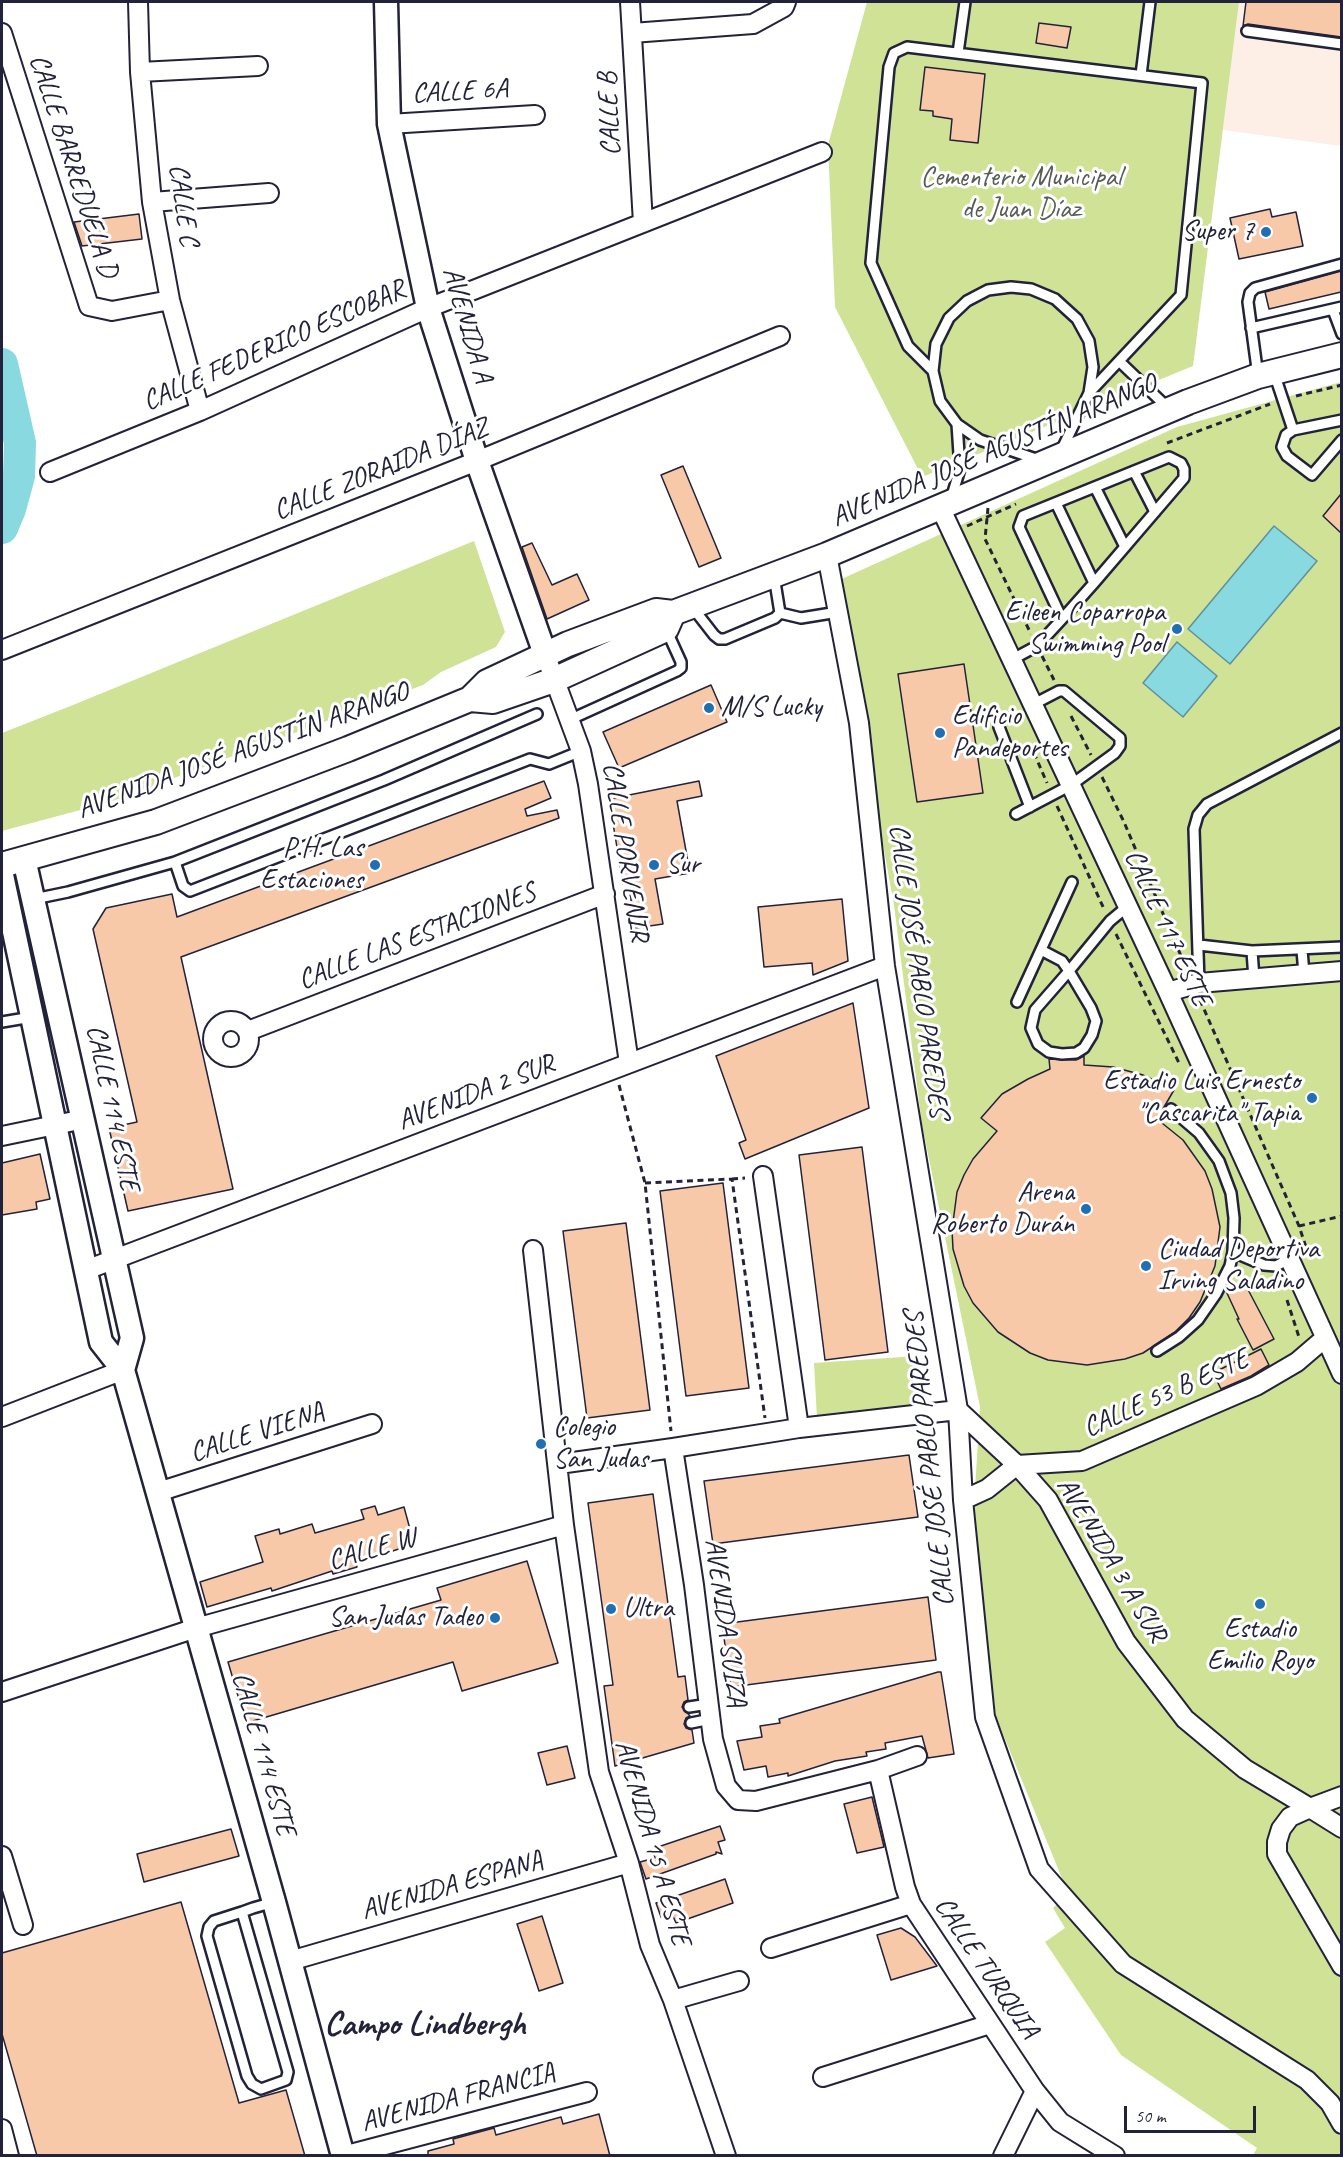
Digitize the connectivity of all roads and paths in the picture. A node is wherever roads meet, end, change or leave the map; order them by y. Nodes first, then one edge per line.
1 (138, 2) edge
2 (386, 2) edge
3 (630, 2) edge
4 (786, 2) edge
5 (964, 2) edge
6 (1150, 2) edge
7 (1247, 31) dead end
8 (2, 33) edge
9 (632, 33) junction
10 (1341, 44) edge
11 (958, 53) junction
12 (258, 66) dead end
13 (140, 72) junction
14 (1141, 75) junction
15 (535, 115) dead end
16 (389, 124) junction
17 (822, 152) dead end
18 (269, 193) dead end
19 (152, 202) junction
20 (643, 223) junction
21 (1341, 264) edge
22 (170, 300) junction
23 (428, 308) junction
24 (1337, 308) edge
25 (1251, 327) junction
26 (1341, 334) edge
27 (780, 336) dead end
28 (1341, 355) edge
29 (1120, 362) junction
30 (933, 371) junction
31 (1266, 374) junction
32 (1089, 393) junction
33 (1169, 409) junction
34 (200, 411) junction
35 (1341, 420) edge
36 (957, 424) junction
37 (1293, 430) junction
38 (1341, 440) edge
39 (1052, 459) junction
40 (477, 461) junction
41 (1134, 471) junction
42 (50, 472) dead end
43 (990, 486) junction
44 (1095, 487) junction
45 (1056, 503) junction
46 (945, 505) junction
47 (1155, 512) junction
48 (1125, 547) junction
49 (826, 555) junction
50 (774, 574) junction
51 (1094, 583) junction
52 (838, 612) junction
53 (780, 613) junction
54 (677, 616) junction
55 (1062, 619) junction
56 (1037, 646) junction
57 (2, 650) edge
58 (545, 654) junction
59 (1011, 660) junction
60 (554, 680) junction
61 (1059, 691) junction
62 (470, 699) junction
63 (1032, 705) junction
64 (537, 714) dead end
65 (569, 720) junction
66 (999, 727) dead end
67 (1341, 733) edge
68 (581, 751) junction
69 (1097, 767) junction
70 (1071, 785) junction
71 (1030, 807) junction
72 (1017, 814) dead end
73 (13, 862) edge
74 (175, 862) junction
75 (2, 875) edge
76 (1072, 882) dead end
77 (605, 894) junction
78 (34, 899) junction
79 (1128, 906) junction
80 (7, 930) edge
81 (1199, 945) junction
82 (1341, 947) edge
83 (1041, 950) junction
84 (1302, 950) junction
85 (1252, 951) junction
86 (885, 966) junction
87 (1069, 971) junction
88 (1341, 971) edge
89 (1304, 974) junction
90 (1254, 979) junction
91 (1196, 984) junction
92 (1168, 992) junction
93 (1017, 1002) dead end
94 (32, 1017) junction
95 (2, 1020) edge
96 (248, 1031) dead end
97 (629, 1063) junction
98 (612, 1070) junction
99 (1171, 1109) dead end
100 (84, 1119) junction
101 (55, 1125) junction
102 (2, 1136) edge
103 (763, 1176) dead end
104 (645, 1183) junction
105 (1341, 1216) edge
106 (533, 1250) dead end
107 (1233, 1252) junction
108 (114, 1259) junction
109 (1288, 1259) junction
110 (86, 1270) junction
111 (1325, 1338) junction
112 (1157, 1351) dead end
113 (123, 1370) junction
114 (1341, 1374) edge
115 (958, 1410) junction
116 (2, 1418) edge
117 (372, 1424) dead end
118 (799, 1428) junction
119 (768, 1433) junction
120 (673, 1448) junction
121 (559, 1464) junction
122 (1017, 1465) junction
123 (158, 1492) junction
124 (963, 1500) junction
125 (564, 1525) junction
126 (196, 1628) junction
127 (2, 1692) edge
128 (689, 1707) dead end
129 (710, 1712) junction
130 (691, 1723) dead end
131 (917, 1756) dead end
132 (878, 1770) junction
133 (1341, 1796) edge
134 (1310, 1808) junction
135 (1341, 1828) edge
136 (2, 1856) edge
137 (629, 1863) junction
138 (274, 1902) junction
139 (911, 1904) junction
140 (242, 1912) junction
141 (23, 1925) dead end
142 (771, 1948) dead end
143 (290, 1961) junction
144 (1341, 1966) edge
145 (739, 1981) dead end
146 (673, 2000) junction
147 (990, 2024) junction
148 (823, 2077) dead end
149 (1035, 2091) junction
150 (587, 2092) dead end
151 (1341, 2124) edge
152 (2, 2131) edge
153 (9, 2156) edge
154 (343, 2156) edge
155 (726, 2156) edge
156 (1003, 2156) edge
157 (1115, 2156) edge

1 - 13 street, CALLE C
2 - 16 street, AVENIDA A
3 - 9 street, CALLE B
4 - 9 street
5 - 11 lane
6 - 14 lane
7 - 10 lane
8 - 22 street, CALLE BARREDUELA D
9 - 20 street, CALLE B
11 - 14 lane
11 - 30 lane
12 - 13 street
13 - 19 street, CALLE C
14 - 29 lane
15 - 16 street, CALLE 6A
16 - 23 street, AVENIDA A
17 - 20 street, CALLE FEDERICO ESCOBAR
18 - 19 street
19 - 22 street, CALLE C
20 - 23 street, CALLE FEDERICO ESCOBAR
21 - 25 lane
22 - 34 street, CALLE C
23 - 34 street, CALLE FEDERICO ESCOBAR
23 - 40 street, AVENIDA A
24 - 25 lane
24 - 26 lane
25 - 31 lane
27 - 40 street, CALLE ZORAIDA DÍAZ
28 - 31 main road, AVENIDA JOSÉ AGUSTÍN ARANGO
29 - 32 lane
29 - 33 lane
30 - 32 lane
30 - 36 lane
31 - 33 main road, AVENIDA JOSÉ AGUSTÍN ARANGO
31 - 37 lane
32 - 39 lane
33 - 39 main road, AVENIDA JOSÉ AGUSTÍN ARANGO
34 - 42 street, CALLE FEDERICO ESCOBAR
35 - 37 lane
36 - 39 lane
36 - 46 lane
37 - 38 lane
39 - 43 main road, AVENIDA JOSÉ AGUSTÍN ARANGO
40 - 57 street, CALLE ZORAIDA DÍAZ
40 - 58 street, AVENIDA A
41 - 44 lane
41 - 47 lane
41 - 47 lane
43 - 46 main road, AVENIDA JOSÉ AGUSTÍN ARANGO
43 - 56 path
44 - 45 lane
44 - 48 lane
45 - 51 lane
45 - 55 lane
46 - 49 main road, AVENIDA JOSÉ AGUSTÍN ARANGO
46 - 59 street, CALLE 117 ESTE
47 - 48 lane
48 - 51 lane
49 - 50 main road, AVENIDA JOSÉ AGUSTÍN ARANGO
49 - 52 street, CALLE JOSÉ PABLO PAREDES
50 - 53 lane
50 - 54 main road, AVENIDA JOSÉ AGUSTÍN ARANGO
51 - 55 lane
52 - 53 lane
52 - 86 street, CALLE JOSÉ PABLO PAREDES
53 - 54 lane
54 - 58 main road, AVENIDA JOSÉ AGUSTÍN ARANGO
54 - 60 main road, AVENIDA JOSÉ AGUSTÍN ARANGO
54 - 65 lane
55 - 56 lane
56 - 59 lane
56 - 61 path
58 - 60 street, CALLE PORVENIR
58 - 62 main road, AVENIDA JOSÉ AGUSTÍN ARANGO
59 - 63 street, CALLE 117 ESTE
60 - 62 main road, AVENIDA JOSÉ AGUSTÍN ARANGO
60 - 65 street, CALLE PORVENIR
61 - 63 lane
61 - 69 path
61 - 69 lane
62 - 73 main road, AVENIDA JOSÉ AGUSTÍN ARANGO
63 - 70 street, CALLE 117 ESTE
64 - 74 lane
65 - 68 street, CALLE PORVENIR
66 - 71 lane
67 - 81 lane
68 - 74 lane
68 - 77 street, CALLE PORVENIR
69 - 70 lane
69 - 91 path
70 - 71 lane
70 - 79 street, CALLE 117 ESTE
71 - 72 lane
73 - 78 street, CALLE 114 ESTE
74 - 78 lane
75 - 80 street, CALLE 114 ESTE
76 - 83 lane
77 - 96 street, CALLE LAS ESTACIONES
77 - 97 street, CALLE PORVENIR
78 - 100 street, CALLE 114 ESTE
79 - 87 lane
79 - 92 street, CALLE 117 ESTE
80 - 94 street, CALLE 114 ESTE
81 - 85 lane
81 - 91 lane
82 - 84 lane
83 - 87 lane
83 - 93 lane
84 - 85 lane
84 - 89 lane
85 - 90 lane
86 - 97 street, AVENIDA 2 SUR
86 - 115 street, CALLE JOSÉ PABLO PAREDES
87 - 87 lane
88 - 89 street
89 - 90 street
90 - 91 street
91 - 92 street
91 - 105 path
92 - 109 street, CALLE 117 ESTE
94 - 95 lane
94 - 101 street, CALLE 114 ESTE
97 - 98 street, AVENIDA 2 SUR
98 - 104 path
98 - 108 street, AVENIDA 2 SUR
99 - 107 lane
100 - 101 street
100 - 108 street, CALLE 114 ESTE
101 - 102 street
101 - 110 street, CALLE 114 ESTE
103 - 118 street
104 - 119 path
104 - 120 path
106 - 121 street, AVENIDA 15 A ESTE
107 - 109 lane
107 - 112 lane
108 - 110 street, AVENIDA 2 SUR
108 - 113 street, CALLE 114 ESTE
109 - 111 street, CALLE 117 ESTE
110 - 113 street, CALLE 114 ESTE
111 - 114 street, CALLE 117 ESTE
111 - 122 street, CALLE 53 B ESTE
113 - 116 street
113 - 123 street, CALLE 114 ESTE
115 - 118 street
115 - 122 street, AVENIDA 3 A SUR
115 - 124 street, CALLE JOSÉ PABLO PAREDES
117 - 123 street, CALLE VIENA
118 - 119 street
119 - 120 street
120 - 121 street
120 - 129 street, AVENIDA SUIZA
121 - 125 street, AVENIDA 15 A ESTE
122 - 124 street
122 - 134 street, AVENIDA 3 A SUR
123 - 126 street, CALLE 114 ESTE
124 - 151 street, CALLE JOSÉ PABLO PAREDES
125 - 126 street, CALLE W
125 - 137 street, AVENIDA 15 A ESTE
126 - 127 street, CALLE W
126 - 138 street, CALLE 114 ESTE
128 - 129 lane
129 - 130 lane
129 - 132 street, AVENIDA SUIZA
131 - 132 street
132 - 139 street, CALLE TURQUIA
133 - 134 street
134 - 135 street, AVENIDA 3 A SUR
134 - 144 street
136 - 141 street
137 - 143 street, AVENIDA ESPANA
137 - 146 street, AVENIDA 15 A ESTE
138 - 140 lane
138 - 143 street, CALLE 114 ESTE
139 - 142 street
139 - 147 street, CALLE TURQUIA
140 - 140 lane
143 - 154 street, CALLE 114 ESTE
145 - 146 street
146 - 155 street, AVENIDA 15 A ESTE
147 - 148 street
147 - 149 street, CALLE TURQUIA
149 - 156 street
149 - 157 street, CALLE TURQUIA
150 - 154 street, AVENIDA FRANCIA
152 - 153 street

